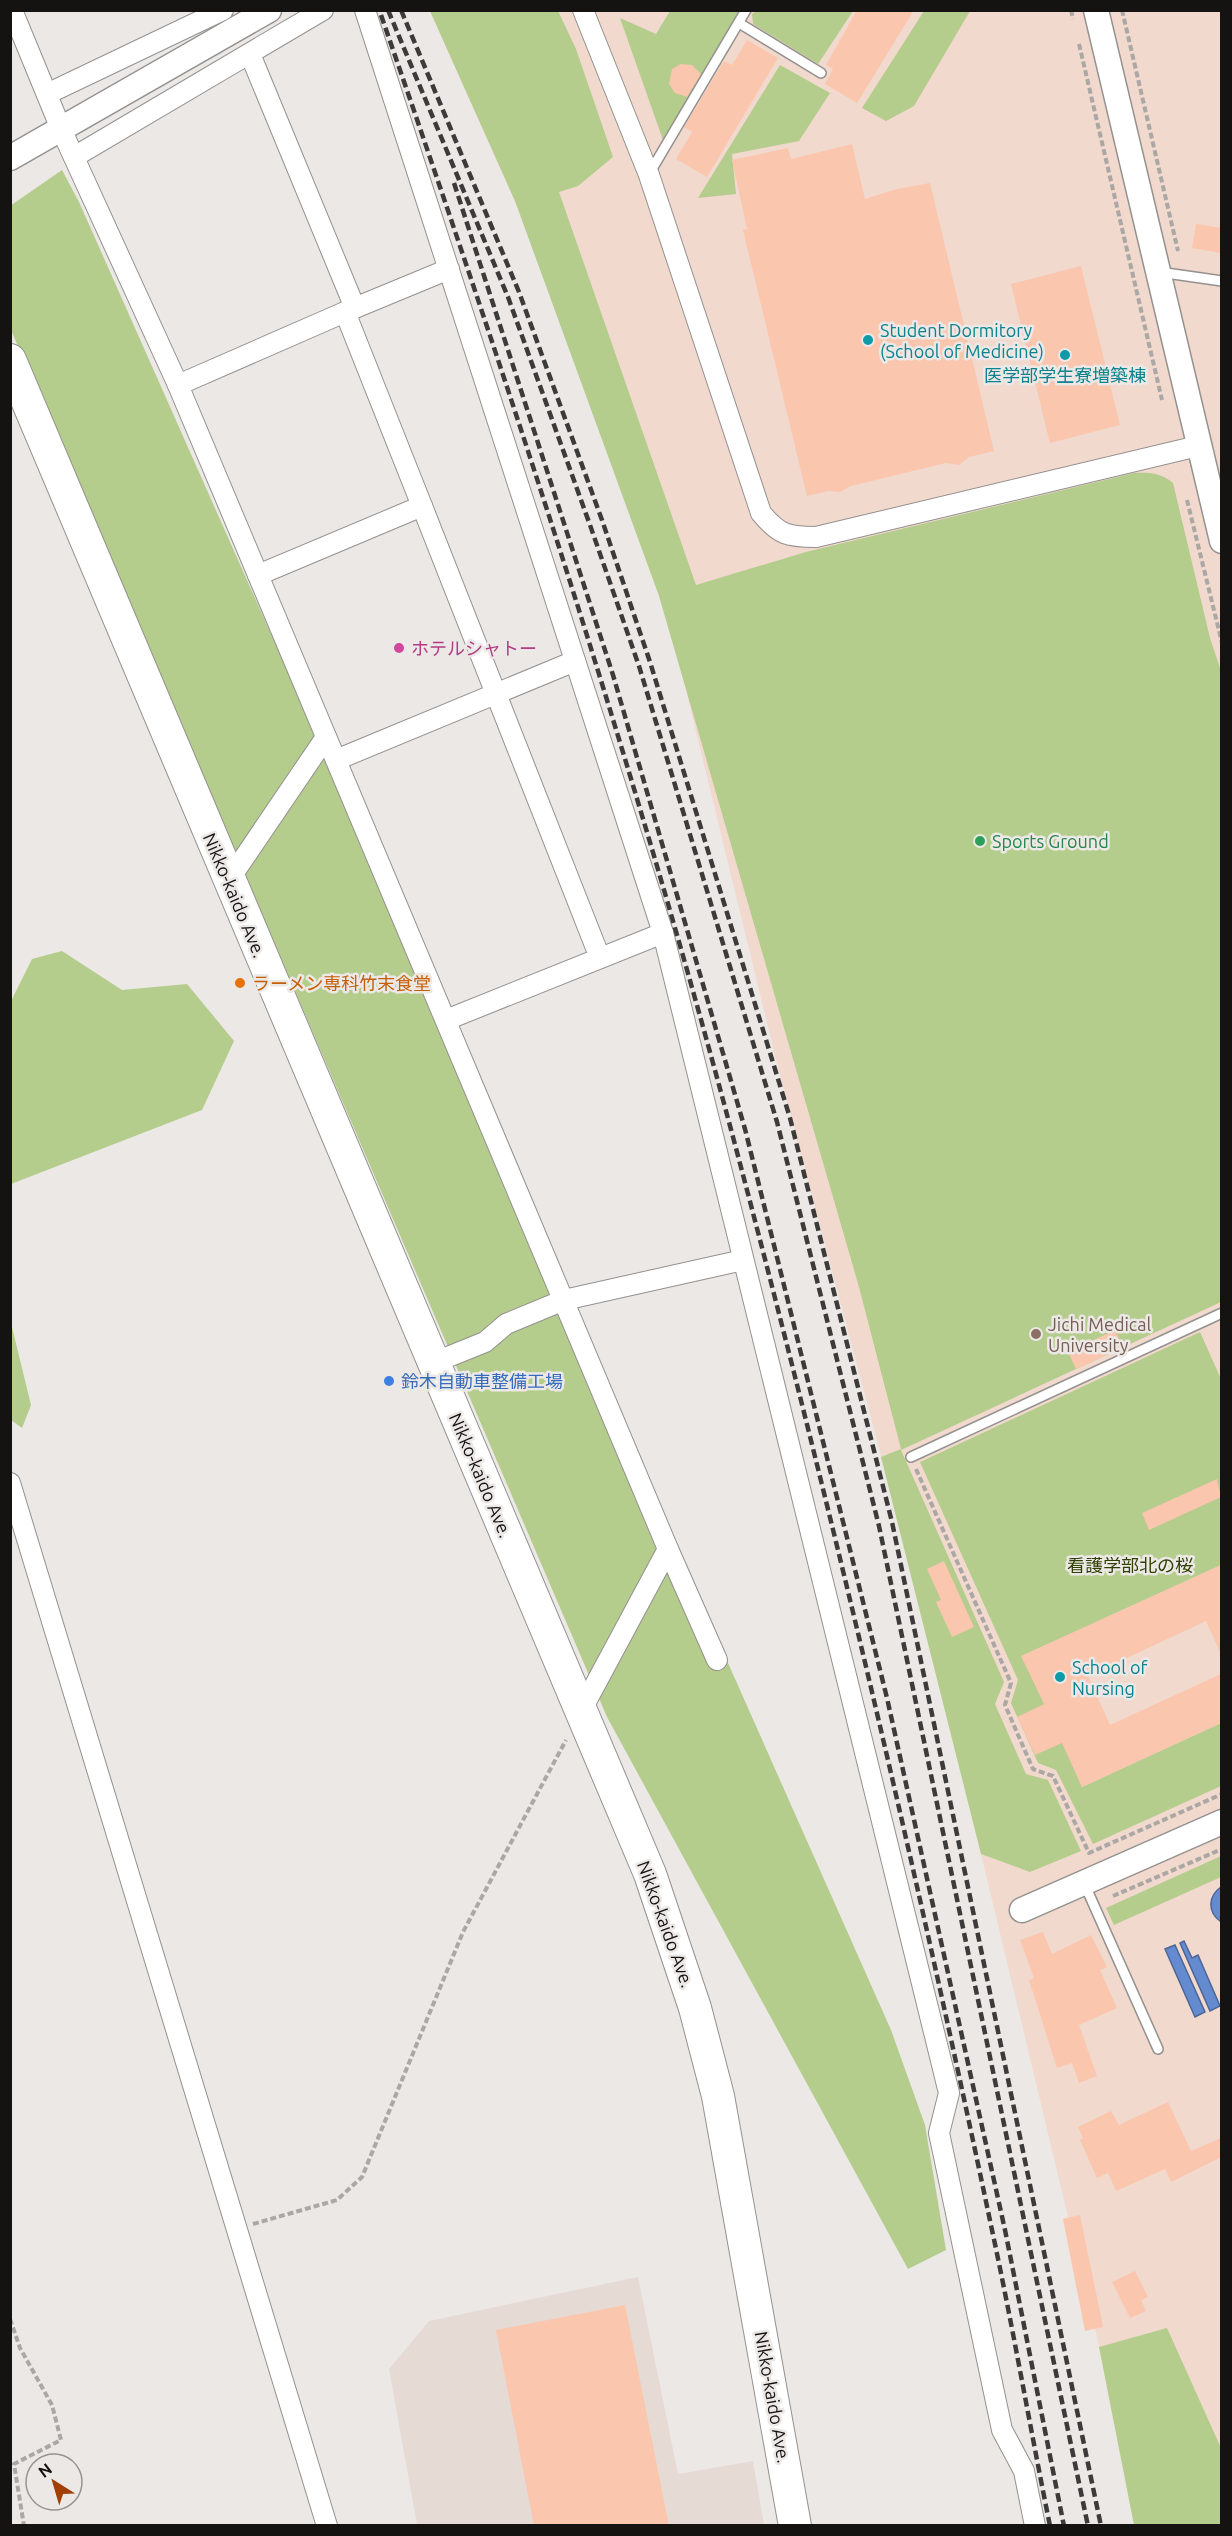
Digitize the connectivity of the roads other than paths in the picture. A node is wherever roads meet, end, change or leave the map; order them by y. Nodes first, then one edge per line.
1 (12, 10) edge
2 (223, 10) edge
3 (269, 10) edge
4 (323, 10) edge
5 (365, 10) edge
6 (583, 10) edge
7 (746, 10) edge
8 (1095, 10) edge
9 (739, 23) junction
10 (250, 54) junction
11 (821, 74) dead end
12 (47, 94) junction
13 (61, 129) junction
14 (74, 157) junction
15 (10, 158) edge
16 (649, 175) junction
17 (449, 269) junction
18 (1157, 272) junction
19 (1221, 281) edge
20 (350, 310) junction
21 (10, 360) edge
22 (178, 386) junction
23 (1197, 446) junction
24 (422, 506) junction
25 (1221, 537) edge
26 (258, 575) junction
27 (575, 661) junction
28 (495, 694) junction
29 (326, 737) junction
30 (336, 760) junction
31 (229, 880) junction
32 (663, 933) junction
33 (600, 958) junction
34 (446, 1020) junction
35 (743, 1260) junction
36 (564, 1300) junction
37 (1221, 1313) edge
38 (433, 1363) junction
39 (911, 1457) road end
40 (10, 1483) edge
41 (18, 1529) edge
42 (668, 1549) junction
43 (717, 1660) dead end
44 (581, 1711) junction
45 (1221, 1822) edge
46 (1084, 1883) junction
47 (1022, 1910) dead end
48 (1158, 2049) dead end
49 (327, 2526) edge
50 (795, 2526) edge
51 (1035, 2526) edge

1 - 12 street
2 - 12 street
3 - 13 street
4 - 10 street
5 - 17 street
6 - 16 street
7 - 9 lane
8 - 18 street
9 - 11 lane
9 - 16 lane
10 - 14 street
10 - 20 street
12 - 13 street
13 - 14 street
13 - 15 street
14 - 22 street
16 - 23 street
17 - 20 street
17 - 27 street
18 - 19 lane
18 - 23 street
20 - 22 street
20 - 24 street
21 - 31 highway, Nikko-kaido Ave.
22 - 26 street
23 - 25 street
24 - 26 street
24 - 28 street
26 - 29 street
27 - 28 street
27 - 32 street
28 - 30 street
28 - 33 street
29 - 30 street
29 - 31 street
30 - 34 street
31 - 38 highway, Nikko-kaido Ave.
32 - 33 street
32 - 35 street
33 - 34 street
34 - 36 street
35 - 36 street
35 - 51 street
36 - 38 street
36 - 42 street
37 - 39 lane
38 - 44 highway, Nikko-kaido Ave.
40 - 41 street
41 - 49 street
42 - 43 street
42 - 44 street
44 - 50 highway, Nikko-kaido Ave.
45 - 46 street
46 - 47 street
46 - 48 lane

